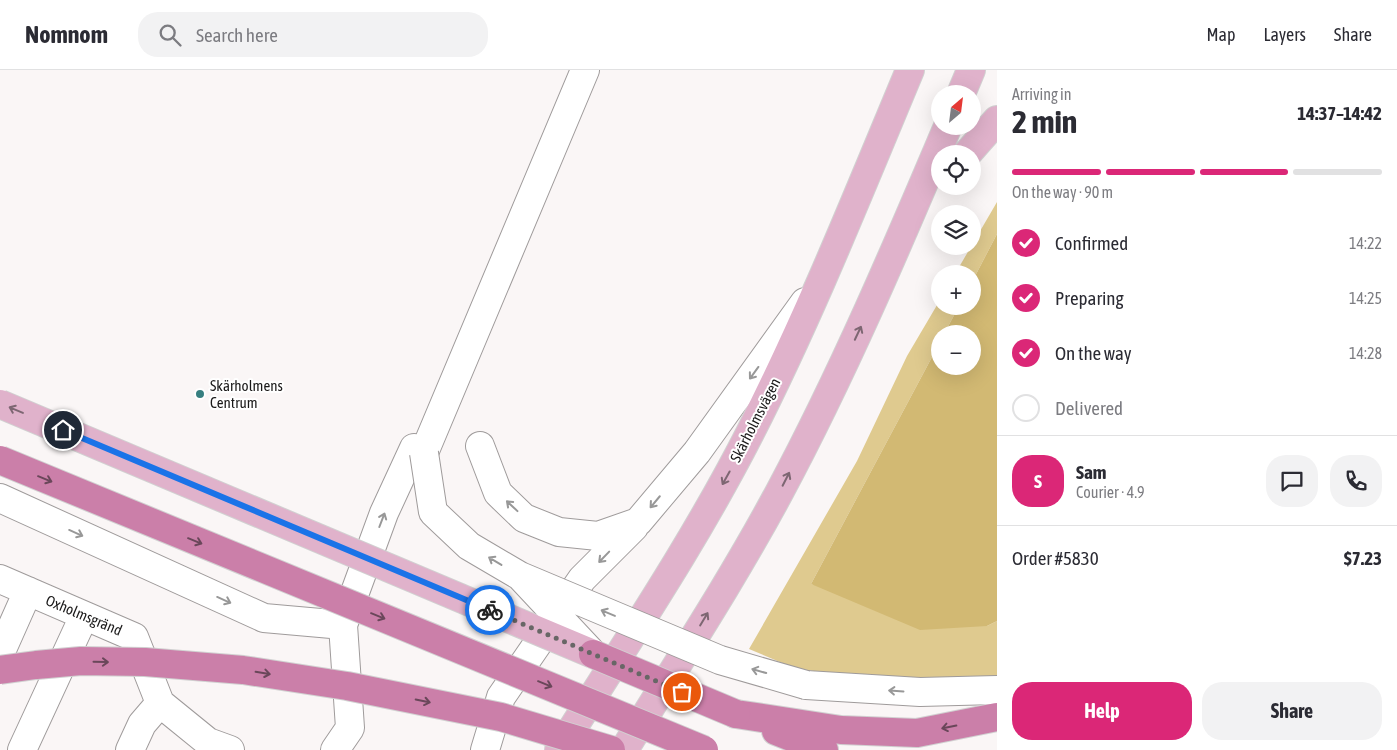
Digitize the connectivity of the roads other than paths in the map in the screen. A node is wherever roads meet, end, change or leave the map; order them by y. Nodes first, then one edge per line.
1 (585, 70) edge
2 (890, 70) edge
3 (910, 70) edge
4 (971, 70) edge
5 (965, 85) edge
6 (997, 120) edge
7 (944, 135) edge
8 (975, 145) edge
9 (874, 157) junction
10 (935, 195) edge
11 (896, 251) junction
12 (824, 277) junction
13 (0, 404) edge
14 (480, 446) dead end
15 (419, 451) junction
16 (0, 460) edge
17 (0, 498) edge
18 (638, 522) junction
19 (520, 576) junction
20 (0, 578) edge
21 (28, 591) junction
22 (84, 616) junction
23 (343, 625) junction
24 (0, 654) edge
25 (593, 654) junction
26 (0, 670) edge
27 (997, 690) edge
28 (160, 704) junction
29 (736, 714) junction
30 (997, 717) edge
31 (22, 750) edge
32 (130, 750) edge
33 (230, 750) edge
34 (335, 750) edge
35 (484, 750) edge
36 (559, 750) edge
37 (611, 750) edge
38 (624, 750) edge
39 (704, 750) edge
40 (824, 750) edge

1 - 15 street
2 - 9 main road
3 - 9 main road, Skärholmsvägen
4 - 5 main road
6 - 8 main road
7 - 11 main road
9 - 12 main road, Skärholmsvägen
10 - 11 main road
38 -> 11 main road
12 -> 18 street
12 -> 36 main road, Skärholmsvägen
25 -> 13 main road, bridge
18 -> 14 street
19 -> 15 street, bridge
23 -> 15 street
16 -> 39 highway, bridge
17 -> 23 street
18 -> 35 street
19 - 25 street, bridge
27 -> 19 street, bridge
20 - 21 street, Oxholmsgränd
21 - 22 street, Oxholmsgränd
21 - 24 street
22 - 28 street, Oxholmsgränd
22 - 31 street
23 - 34 street
25 - 29 highway, bridge
26 -> 37 highway, bridge
28 - 32 street
28 - 33 street
30 -> 29 highway
29 - 40 highway

